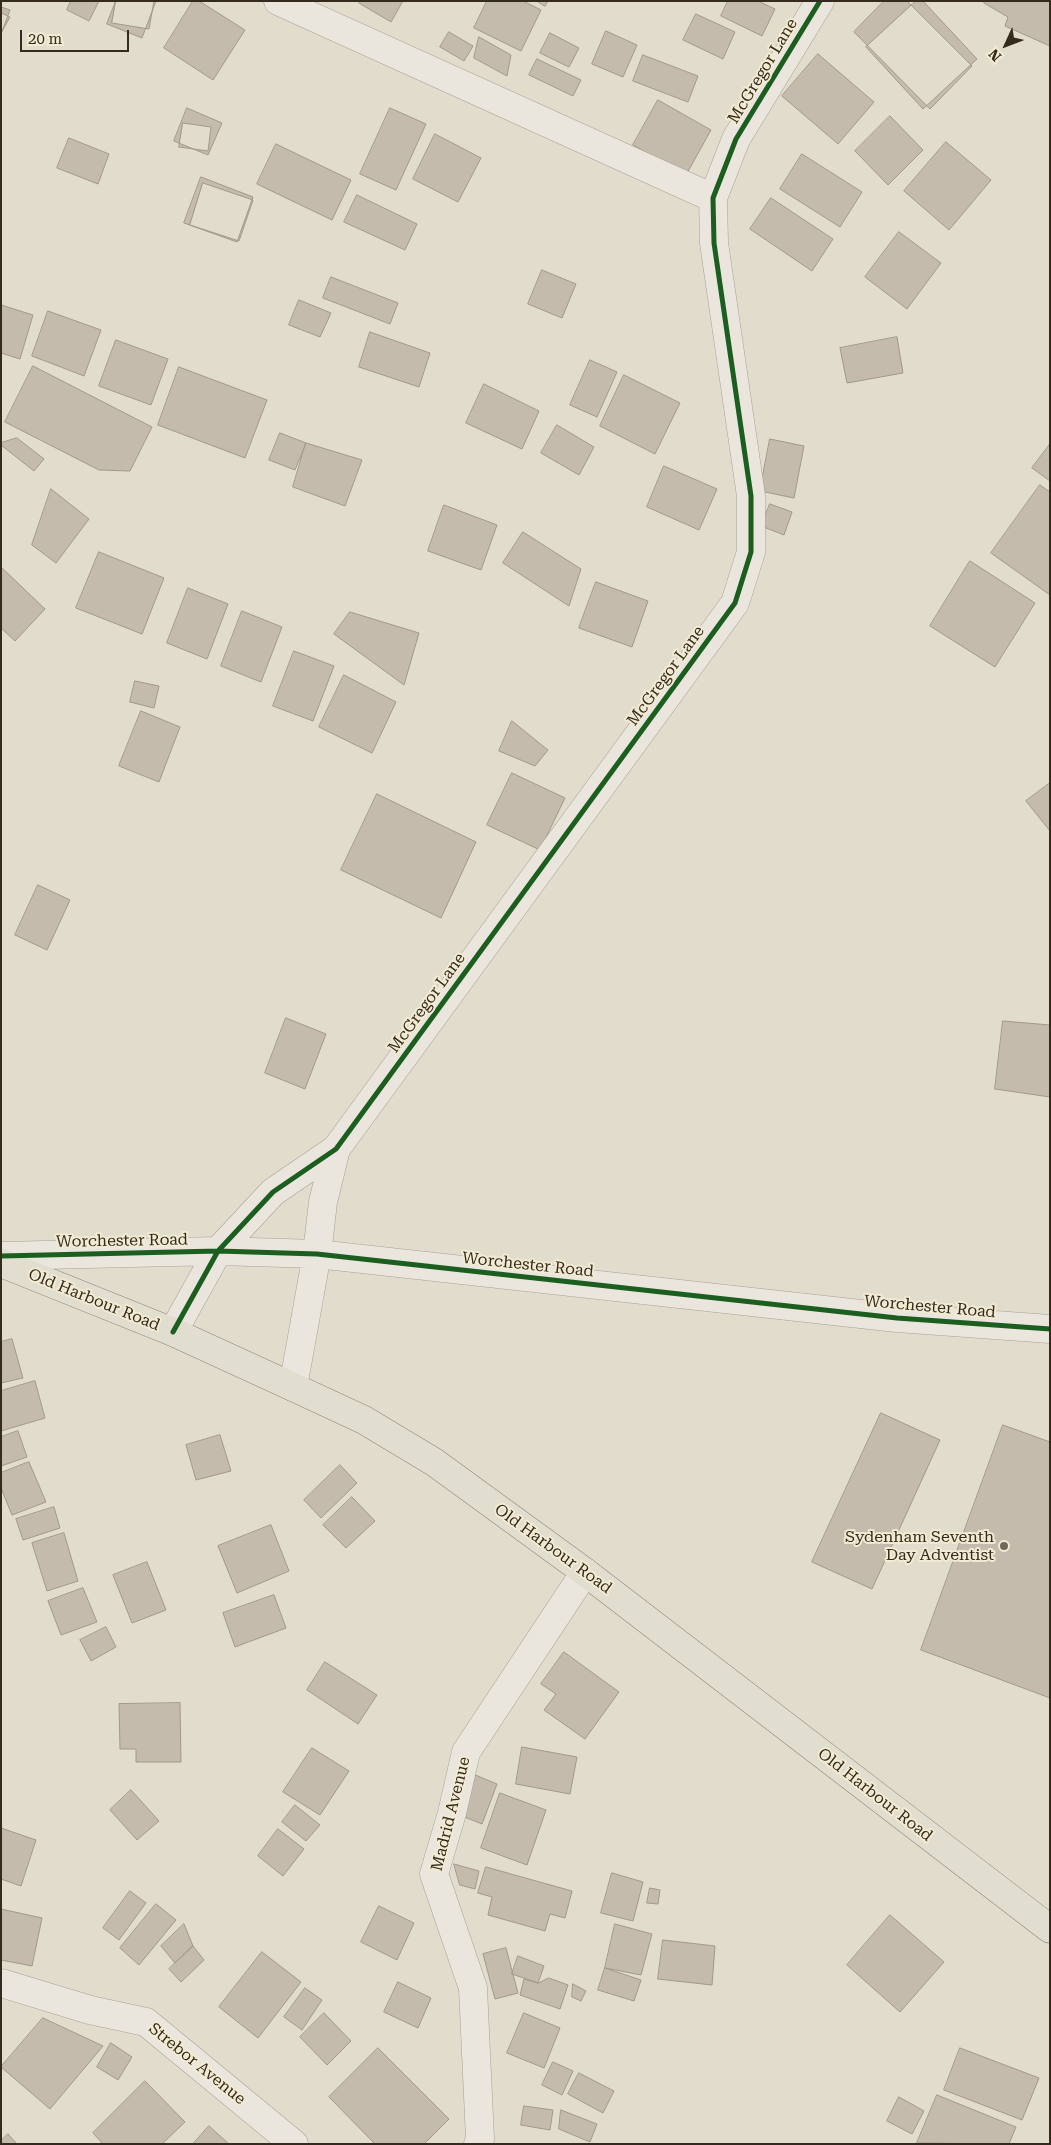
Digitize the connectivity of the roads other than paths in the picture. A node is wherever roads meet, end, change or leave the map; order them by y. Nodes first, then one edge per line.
1 (278, 1) edge
2 (820, 1) edge
3 (713, 198) junction
4 (336, 1149) junction
5 (218, 1251) junction
6 (318, 1254) junction
7 (1, 1256) edge
8 (1, 1262) edge
9 (1050, 1329) edge
10 (174, 1332) junction
11 (293, 1387) junction
12 (585, 1572) junction
13 (1050, 1929) edge
14 (1, 1983) edge
15 (294, 2144) edge
16 (478, 2144) edge

1 - 3 street
2 - 3 street, McGregor Lane
3 - 4 street, McGregor Lane
4 - 5 street, McGregor Lane
4 - 6 street, McGregor Lane
5 - 6 street, Worchester Road
5 - 7 street, Worchester Road
5 - 10 street, McGregor Lane
6 - 9 street, Worchester Road
6 - 11 street, McGregor Lane
8 - 10 main road, Old Harbour Road
10 - 11 main road, Old Harbour Road
11 - 12 main road, Old Harbour Road
12 - 13 main road, Old Harbour Road
12 - 16 street, Madrid Avenue
14 - 15 street, Strebor Avenue

